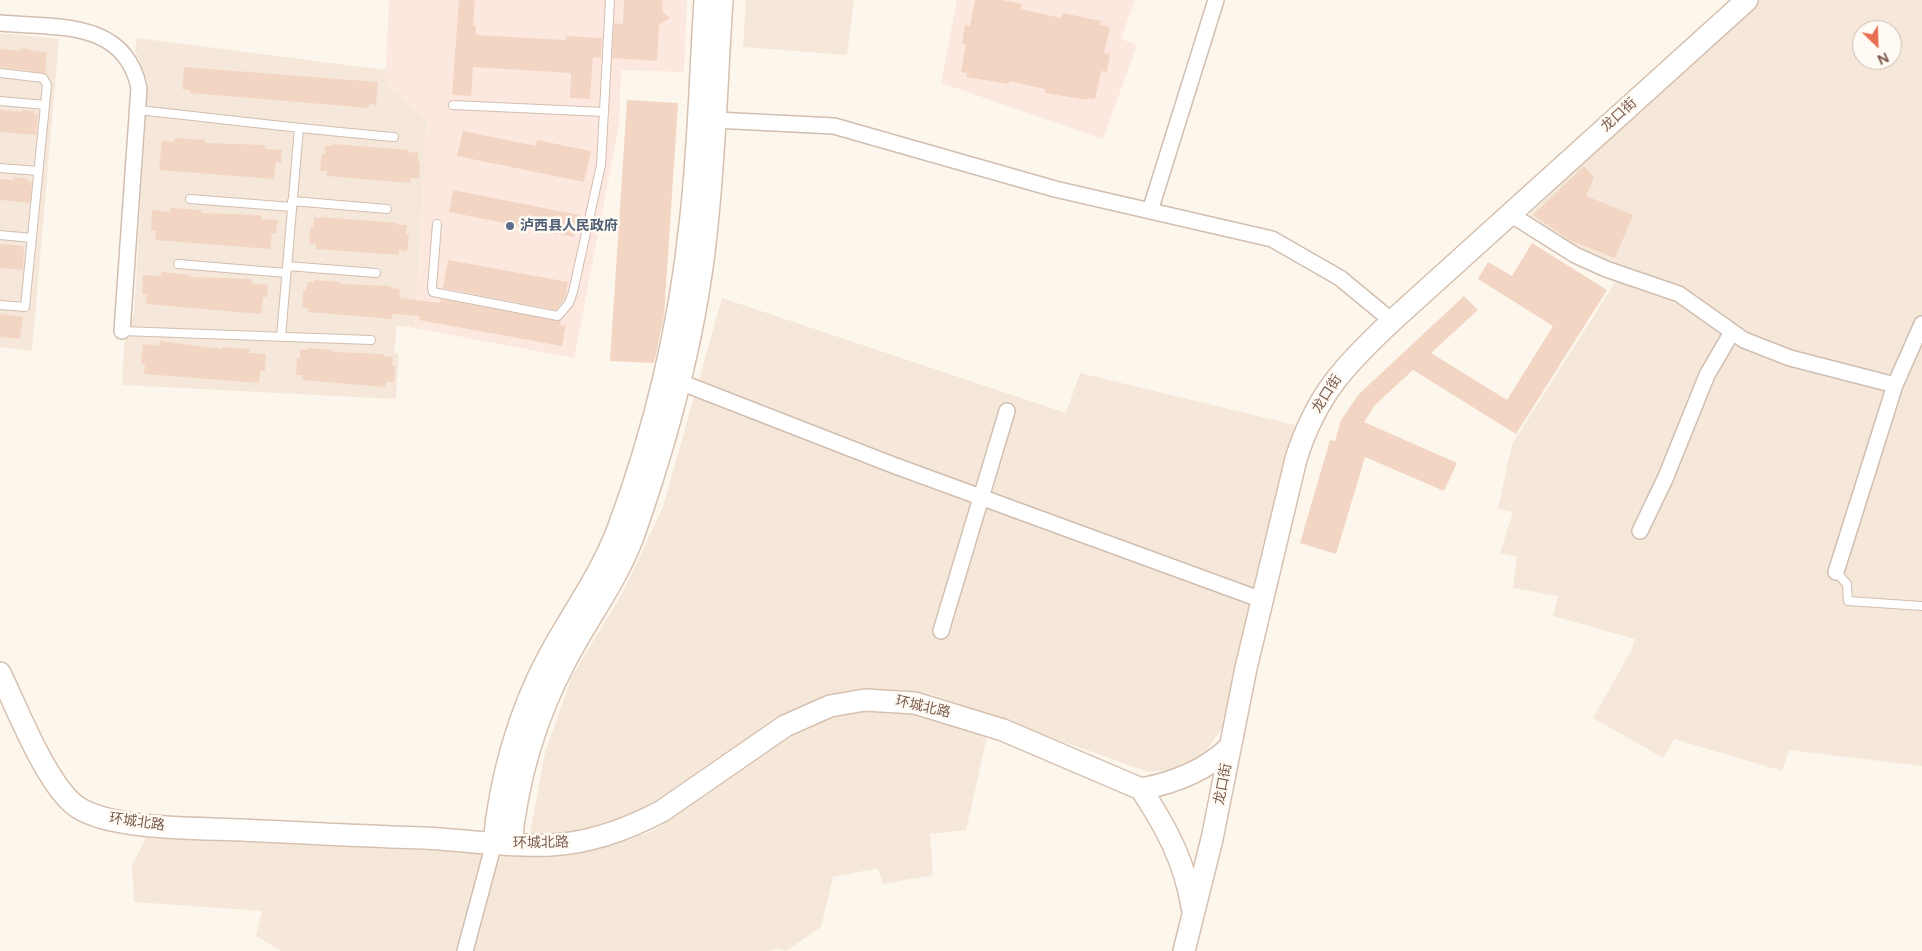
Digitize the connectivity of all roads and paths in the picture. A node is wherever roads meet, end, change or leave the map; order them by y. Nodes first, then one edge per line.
1 (610, 0) edge
2 (705, 0) edge
3 (722, 0) edge
4 (1216, 0) edge
5 (1746, 0) edge
6 (0, 23) edge
7 (0, 73) edge
8 (0, 100) edge
9 (45, 105) junction
10 (453, 105) dead end
11 (138, 110) junction
12 (604, 112) junction
13 (715, 120) junction
14 (299, 128) junction
15 (394, 137) dead end
16 (0, 168) edge
17 (38, 171) junction
18 (190, 199) dead end
19 (292, 204) junction
20 (388, 209) dead end
21 (1150, 211) junction
22 (1510, 214) junction
23 (437, 224) dead end
24 (0, 235) edge
25 (32, 238) junction
26 (178, 264) dead end
27 (286, 269) junction
28 (376, 273) dead end
29 (0, 305) edge
30 (1392, 321) junction
31 (1922, 324) edge
32 (122, 330) joint
33 (1732, 332) junction
34 (280, 337) junction
35 (371, 340) dead end
36 (680, 382) junction
37 (1895, 385) junction
38 (1007, 412) dead end
39 (981, 497) junction
40 (1640, 531) dead end
41 (1836, 572) joint
42 (1262, 600) junction
43 (1922, 606) edge
44 (941, 631) dead end
45 (0, 673) edge
46 (1230, 747) junction
47 (1141, 789) junction
48 (502, 843) junction
49 (1193, 913) junction
50 (465, 951) edge
51 (1184, 951) edge

1 - 12 lane
2 - 48 main road
3 - 13 main road
4 - 21 street
5 - 22 main road, 龙口街
6 - 11 street
7 - 9 lane
8 - 9 lane
9 - 17 lane
10 - 12 lane
11 - 14 lane
11 - 32 street
12 - 23 lane
13 - 21 street
13 - 36 main road
14 - 15 lane
14 - 19 lane
16 - 17 lane
17 - 25 lane
18 - 19 lane
19 - 20 lane
19 - 27 lane
21 - 30 street
22 - 30 main road, 龙口街
22 - 33 street
24 - 25 lane
25 - 29 lane
26 - 27 lane
27 - 28 lane
27 - 34 lane
30 - 42 main road, 龙口街
31 - 37 street
32 - 34 lane
33 - 37 street
33 - 40 street
34 - 35 lane
36 - 39 street
36 - 48 main road
37 - 41 street
38 - 39 street
39 - 42 street
39 - 44 street
41 - 43 lane
42 - 46 main road, 龙口街
45 - 48 main road, 环城北路
46 - 47 main road
46 - 49 main road, 龙口街
47 - 48 main road, 环城北路
47 - 49 main road
48 - 50 street
49 - 51 main road, 龙口街

